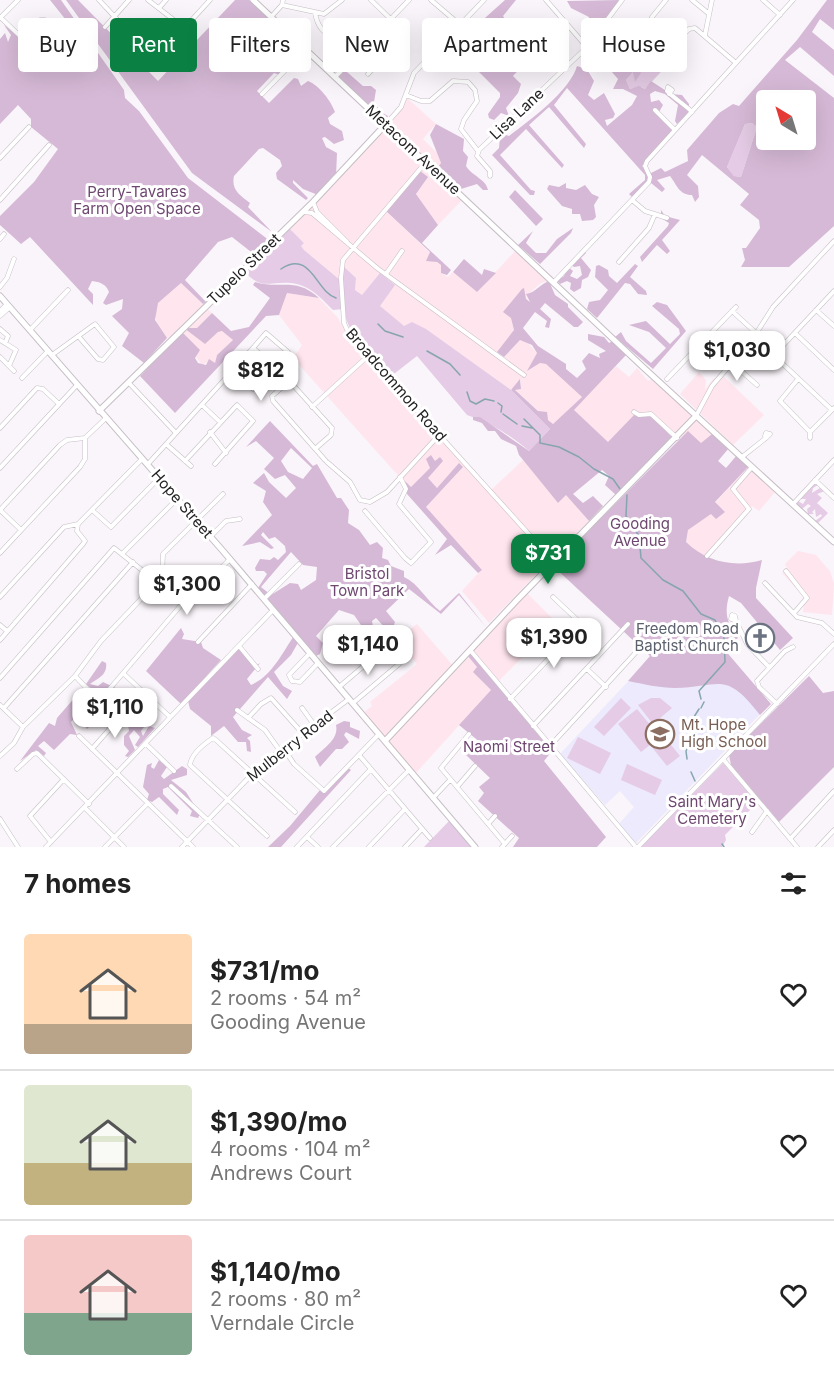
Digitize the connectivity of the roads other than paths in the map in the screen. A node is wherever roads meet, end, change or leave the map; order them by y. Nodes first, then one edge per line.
1 (18, 0) edge
2 (99, 0) edge
3 (129, 0) edge
4 (148, 0) edge
5 (166, 0) edge
6 (210, 0) edge
7 (254, 0) edge
8 (342, 0) edge
9 (371, 0) edge
10 (409, 0) edge
11 (431, 0) edge
12 (484, 0) edge
13 (546, 0) edge
14 (622, 0) edge
15 (666, 0) edge
16 (692, 0) edge
17 (712, 0) edge
18 (763, 0) edge
19 (793, 0) edge
20 (283, 2) edge
21 (159, 8) junction
22 (315, 13) junction
23 (708, 13) junction
24 (780, 15) junction
25 (114, 16) junction
26 (652, 16) dead end
27 (271, 17) joint
28 (171, 18) edge
29 (194, 18) edge
30 (391, 18) edge
31 (393, 18) edge
32 (452, 18) edge
33 (465, 18) edge
34 (608, 18) edge
35 (0, 19) edge
36 (105, 27) dead end
37 (323, 29) edge
38 (687, 32) edge
39 (18, 34) edge
40 (26, 34) joint
41 (705, 35) junction
42 (581, 42) edge
43 (581, 53) edge
44 (311, 54) edge
45 (736, 63) junction
46 (422, 64) edge
47 (284, 72) edge
48 (340, 72) edge
49 (335, 77) junction
50 (669, 93) dead end
51 (262, 94) dead end
52 (405, 95) junction
53 (655, 110) dead end
54 (692, 112) junction
55 (386, 124) junction
56 (29, 127) dead end
57 (675, 130) junction
58 (49, 145) dead end
59 (478, 151) junction
60 (0, 158) edge
61 (426, 162) junction
62 (490, 176) dead end
63 (0, 190) edge
64 (5, 195) junction
65 (0, 200) edge
66 (632, 201) junction
67 (314, 202) junction
68 (304, 212) junction
69 (654, 214) junction
70 (666, 218) dead end
71 (4, 234) dead end
72 (0, 238) edge
73 (834, 241) edge
74 (348, 243) junction
75 (352, 247) junction
76 (402, 251) dead end
77 (14, 259) dead end
78 (619, 262) dead end
79 (386, 274) junction
80 (554, 282) junction
81 (0, 286) edge
82 (68, 290) dead end
83 (834, 291) edge
84 (0, 296) edge
85 (9, 306) junction
86 (736, 307) dead end
87 (816, 310) junction
88 (0, 311) edge
89 (732, 311) junction
90 (0, 316) edge
91 (834, 326) edge
92 (0, 329) edge
93 (30, 330) junction
94 (795, 333) junction
95 (755, 335) junction
96 (79, 337) junction
97 (0, 340) edge
98 (6, 341) junction
99 (253, 348) junction
100 (50, 353) junction
101 (774, 355) junction
102 (368, 356) junction
103 (0, 357) edge
104 (731, 362) junction
105 (9, 366) junction
106 (234, 368) junction
107 (834, 370) edge
108 (14, 371) dead end
109 (524, 375) dead end
110 (22, 378) dead end
111 (668, 378) dead end
112 (798, 379) junction
113 (129, 382) junction
114 (77, 385) junction
115 (757, 385) dead end
116 (253, 389) dead end
117 (59, 404) junction
118 (202, 405) junction
119 (312, 407) junction
120 (833, 409) edge
121 (99, 411) junction
122 (634, 412) dead end
123 (697, 416) junction
124 (106, 418) junction
125 (220, 422) junction
126 (0, 428) edge
127 (210, 432) junction
128 (810, 432) junction
129 (176, 434) junction
130 (439, 435) junction
131 (85, 438) junction
132 (677, 438) junction
133 (766, 438) dead end
134 (810, 438) dead end
135 (74, 439) junction
136 (166, 444) junction
137 (315, 449) junction
138 (84, 450) junction
139 (226, 453) junction
140 (740, 456) junction
141 (143, 458) junction
142 (834, 460) edge
143 (185, 461) junction
144 (148, 464) junction
145 (215, 464) dead end
146 (190, 466) dead end
147 (752, 467) junction
148 (0, 468) edge
149 (400, 477) junction
150 (160, 478) junction
151 (815, 480) junction
152 (223, 494) dead end
153 (177, 498) junction
154 (834, 498) edge
155 (793, 504) junction
156 (0, 510) edge
157 (92, 510) junction
158 (365, 511) dead end
159 (196, 519) junction
160 (240, 519) dead end
161 (78, 524) junction
162 (68, 525) junction
163 (21, 530) junction
164 (78, 534) junction
165 (210, 537) junction
166 (834, 542) edge
167 (0, 553) edge
168 (123, 553) junction
169 (707, 556) dead end
170 (230, 559) junction
171 (133, 562) junction
172 (554, 562) junction
173 (299, 564) dead end
174 (786, 571) dead end
175 (209, 580) dead end
176 (157, 582) junction
177 (765, 583) dead end
178 (252, 584) junction
179 (193, 591) dead end
180 (0, 597) edge
181 (553, 597) dead end
182 (264, 599) junction
183 (273, 610) junction
184 (794, 613) junction
185 (736, 621) dead end
186 (582, 624) junction
187 (628, 624) dead end
188 (0, 625) edge
189 (7, 632) junction
190 (590, 632) dead end
191 (834, 634) edge
192 (399, 636) dead end
193 (0, 640) edge
194 (198, 642) dead end
195 (834, 644) edge
196 (239, 646) junction
197 (387, 646) junction
198 (793, 647) dead end
199 (639, 649) dead end
200 (470, 650) junction
201 (827, 651) junction
202 (310, 653) junction
203 (834, 655) edge
204 (318, 663) junction
205 (769, 667) junction
206 (258, 669) dead end
207 (587, 669) junction
208 (124, 674) junction
209 (75, 676) junction
210 (0, 678) edge
211 (339, 687) junction
212 (606, 687) junction
213 (510, 699) junction
214 (351, 701) junction
215 (777, 704) junction
216 (0, 705) edge
217 (4, 708) junction
218 (302, 708) dead end
219 (237, 710) dead end
220 (121, 716) dead end
221 (170, 717) junction
222 (248, 718) junction
223 (315, 726) junction
224 (533, 726) junction
225 (23, 727) junction
226 (379, 734) junction
227 (469, 734) dead end
228 (304, 735) junction
229 (79, 736) dead end
230 (385, 741) junction
231 (146, 744) junction
232 (550, 746) junction
233 (92, 748) junction
234 (282, 750) junction
235 (359, 755) junction
236 (0, 756) edge
237 (723, 759) junction
238 (475, 766) dead end
239 (17, 769) dead end
240 (371, 769) junction
241 (409, 770) junction
242 (174, 771) dead end
243 (252, 773) junction
244 (118, 774) junction
245 (64, 779) junction
246 (450, 780) junction
247 (171, 786) dead end
248 (457, 787) junction
249 (388, 790) junction
250 (834, 791) edge
251 (433, 798) junction
252 (227, 799) junction
253 (89, 804) junction
254 (147, 804) junction
255 (85, 808) junction
256 (405, 809) junction
257 (767, 811) junction
258 (295, 812) dead end
259 (495, 816) dead end
260 (0, 819) edge
261 (208, 820) junction
262 (488, 824) junction
263 (422, 829) junction
264 (834, 830) edge
265 (752, 832) dead end
266 (267, 836) dead end
267 (512, 836) dead end
268 (307, 837) junction
269 (114, 838) junction
270 (430, 838) dead end
271 (790, 839) junction
272 (51, 842) junction
273 (188, 842) junction
274 (504, 845) edge
275 (18, 847) edge
276 (46, 847) edge
277 (55, 847) edge
278 (105, 847) edge
279 (124, 847) edge
280 (182, 847) edge
281 (194, 847) edge
282 (237, 847) edge
283 (297, 847) edge
284 (318, 847) edge
285 (333, 847) edge
286 (369, 847) edge
287 (405, 847) edge
288 (475, 847) edge
289 (637, 847) edge
290 (797, 847) edge
291 (818, 847) edge

1 - 35 street
2 - 25 street
3 - 25 street
4 - 21 street
5 - 21 street
6 - 29 street
7 - 27 main road, Metacom Avenue
8 - 22 street
9 - 30 street
10 - 31 street
11 - 32 street
12 - 33 street
13 - 42 street
14 - 34 street, Lisa Lane
15 - 26 street
16 - 23 street
17 - 23 street
18 - 24 street
19 - 24 street
20 - 22 street
20 - 27 street
21 - 28 street
22 - 37 street
23 - 41 street
24 - 45 street
25 - 36 street
35 - 39 street
38 - 41 street
40 - 40 street
41 - 45 street
43 - 59 street, Lisa Lane
44 - 49 main road, Metacom Avenue
45 - 54 street
46 - 52 street
47 - 51 street
48 - 49 street
49 - 55 main road, Metacom Avenue
50 - 54 street
52 - 55 street
52 - 59 street
53 - 57 street
54 - 57 street
55 - 61 main road, Metacom Avenue
55 - 67 main road, Tupelo Street
56 - 60 street
57 - 66 street
58 - 64 street
59 - 62 street, Lisa Lane
61 - 75 street, Broadcommon Road
61 - 80 main road, Metacom Avenue
63 - 64 street
64 - 65 street
66 - 69 street
66 - 80 street
67 - 68 main road, Tupelo Street
67 - 74 street
68 - 74 street
68 - 113 main road, Tupelo Street
69 - 70 street
69 - 78 street
71 - 72 street
73 - 95 street
74 - 75 street
75 - 79 street
75 - 102 street, Broadcommon Road
76 - 79 street
77 - 81 street
79 - 109 street
80 - 123 main road, Metacom Avenue
82 - 93 street
83 - 87 street
84 - 85 main road, Hope Street
85 - 88 street
85 - 90 street
85 - 93 main road, Hope Street
86 - 89 street
87 - 91 street
87 - 94 street
89 - 95 street
89 - 111 street
92 - 98 street
93 - 100 main road, Hope Street
94 - 101 street
94 - 107 street
95 - 101 street
95 - 104 street
96 - 96 street
96 - 100 street
97 - 98 street
98 - 105 street
99 - 99 street
99 - 106 street
100 - 110 street
100 - 114 main road, Hope Street
101 - 112 street
102 - 119 street
102 - 130 street, Broadcommon Road
103 - 105 street
104 - 115 street
104 - 123 street
105 - 108 street
106 - 116 street
106 - 118 street
112 - 120 street
112 - 128 street
113 - 121 main road, Tupelo Street
113 - 129 street
114 - 117 street
114 - 121 main road, Hope Street
117 - 126 street
117 - 148 street
118 - 125 street
118 - 129 street
119 - 137 street
119 - 137 street
120 - 128 street
121 - 124 main road, Hope Street
122 - 132 street
123 - 132 main road
123 - 140 main road, Metacom Avenue
124 - 131 street
124 - 141 main road, Hope Street
125 - 127 street
125 - 139 street
127 - 139 street
127 - 143 street
128 - 134 street
129 - 136 street
130 - 149 street
130 - 172 street, Broadcommon Road
131 - 135 street
131 - 138 street
132 - 172 main road
133 - 140 street
135 - 138 street
135 - 156 street
136 - 143 street
136 - 144 street
137 - 149 street
138 - 163 street
139 - 145 street
140 - 147 main road, Metacom Avenue
141 - 144 main road, Hope Street
141 - 157 street
142 - 151 street
143 - 146 street
144 - 150 main road, Hope Street
147 - 155 main road, Metacom Avenue
147 - 169 street
149 - 158 street
150 - 153 main road, Hope Street
150 - 157 street
151 - 154 street
151 - 155 street
152 - 159 street
153 - 159 main road, Hope Street
153 - 168 street
155 - 166 main road, Metacom Avenue
156 - 163 street
157 - 161 street
159 - 165 main road, Hope Street
159 - 176 street
160 - 165 street
161 - 162 street
161 - 164 street
162 - 164 street
162 - 180 street
163 - 167 street
164 - 189 street
165 - 170 main road, Hope Street
168 - 171 street
168 - 210 street
170 - 175 street
170 - 178 main road, Hope Street
171 - 176 street
171 - 217 street
172 - 200 main road
173 - 182 street
174 - 184 street
176 - 209 street
177 - 184 street
178 - 182 main road, Hope Street
178 - 194 street
179 - 208 street
181 - 186 street
182 - 183 main road, Hope Street
183 - 196 street
183 - 202 main road, Hope Street
184 - 191 street
185 - 205 street
186 - 190 street
186 - 213 street
187 - 207 street
188 - 189 street
189 - 193 street
192 - 197 street
195 - 201 street
196 - 206 street
196 - 221 street
197 - 211 street
197 - 214 street, Mulberry Road
198 - 205 street
199 - 212 street
200 - 213 street
200 - 230 main road
201 - 203 street
201 - 215 street
202 - 204 main road, Hope Street
202 - 204 street
204 - 211 main road, Hope Street
205 - 215 street
207 - 212 street
207 - 224 street
208 - 209 street
208 - 221 street
209 - 225 street
211 - 214 main road, Hope Street
212 - 232 street
213 - 224 street
214 - 223 street, Mulberry Road
214 - 226 main road, Hope Street
215 - 237 street
216 - 217 street
217 - 225 street
218 - 223 street
219 - 222 street
220 - 233 street
221 - 231 street
222 - 228 street
222 - 234 street
223 - 228 street, Mulberry Road
224 - 232 street
225 - 236 street
226 - 230 main road, Hope Street
226 - 235 street
227 - 246 street
228 - 234 street, Mulberry Road
229 - 233 street
230 - 241 main road, Hope Street
231 - 242 street
231 - 244 street
232 - 289 street
233 - 244 street
234 - 235 street
234 - 243 street, Mulberry Road
235 - 240 street
237 - 257 street
237 - 289 street
238 - 248 street
239 - 245 street
240 - 249 street
240 - 268 street
241 - 249 street
241 - 251 main road, Hope Street
243 - 252 street, Mulberry Road
243 - 252 street
243 - 258 street
244 - 253 street
244 - 254 street
245 - 253 street
245 - 272 street
246 - 248 street
246 - 251 street
247 - 261 street
248 - 262 street
249 - 256 street
249 - 285 street
250 - 271 street
251 - 288 main road, Hope Street
252 - 261 street, Mulberry Road
252 - 266 street
253 - 255 street
254 - 269 street
254 - 273 street
255 - 269 street
255 - 272 street
256 - 263 street
256 - 286 street
257 - 265 street
257 - 271 street
259 - 262 street
260 - 275 street
261 - 273 street, Mulberry Road
261 - 282 street
262 - 274 street
263 - 270 street
263 - 287 street
264 - 291 street
267 - 274 street
268 - 283 street
268 - 284 street
269 - 278 street
269 - 279 street
271 - 290 street
272 - 276 street
272 - 277 street
273 - 280 street, Mulberry Road
273 - 281 street

